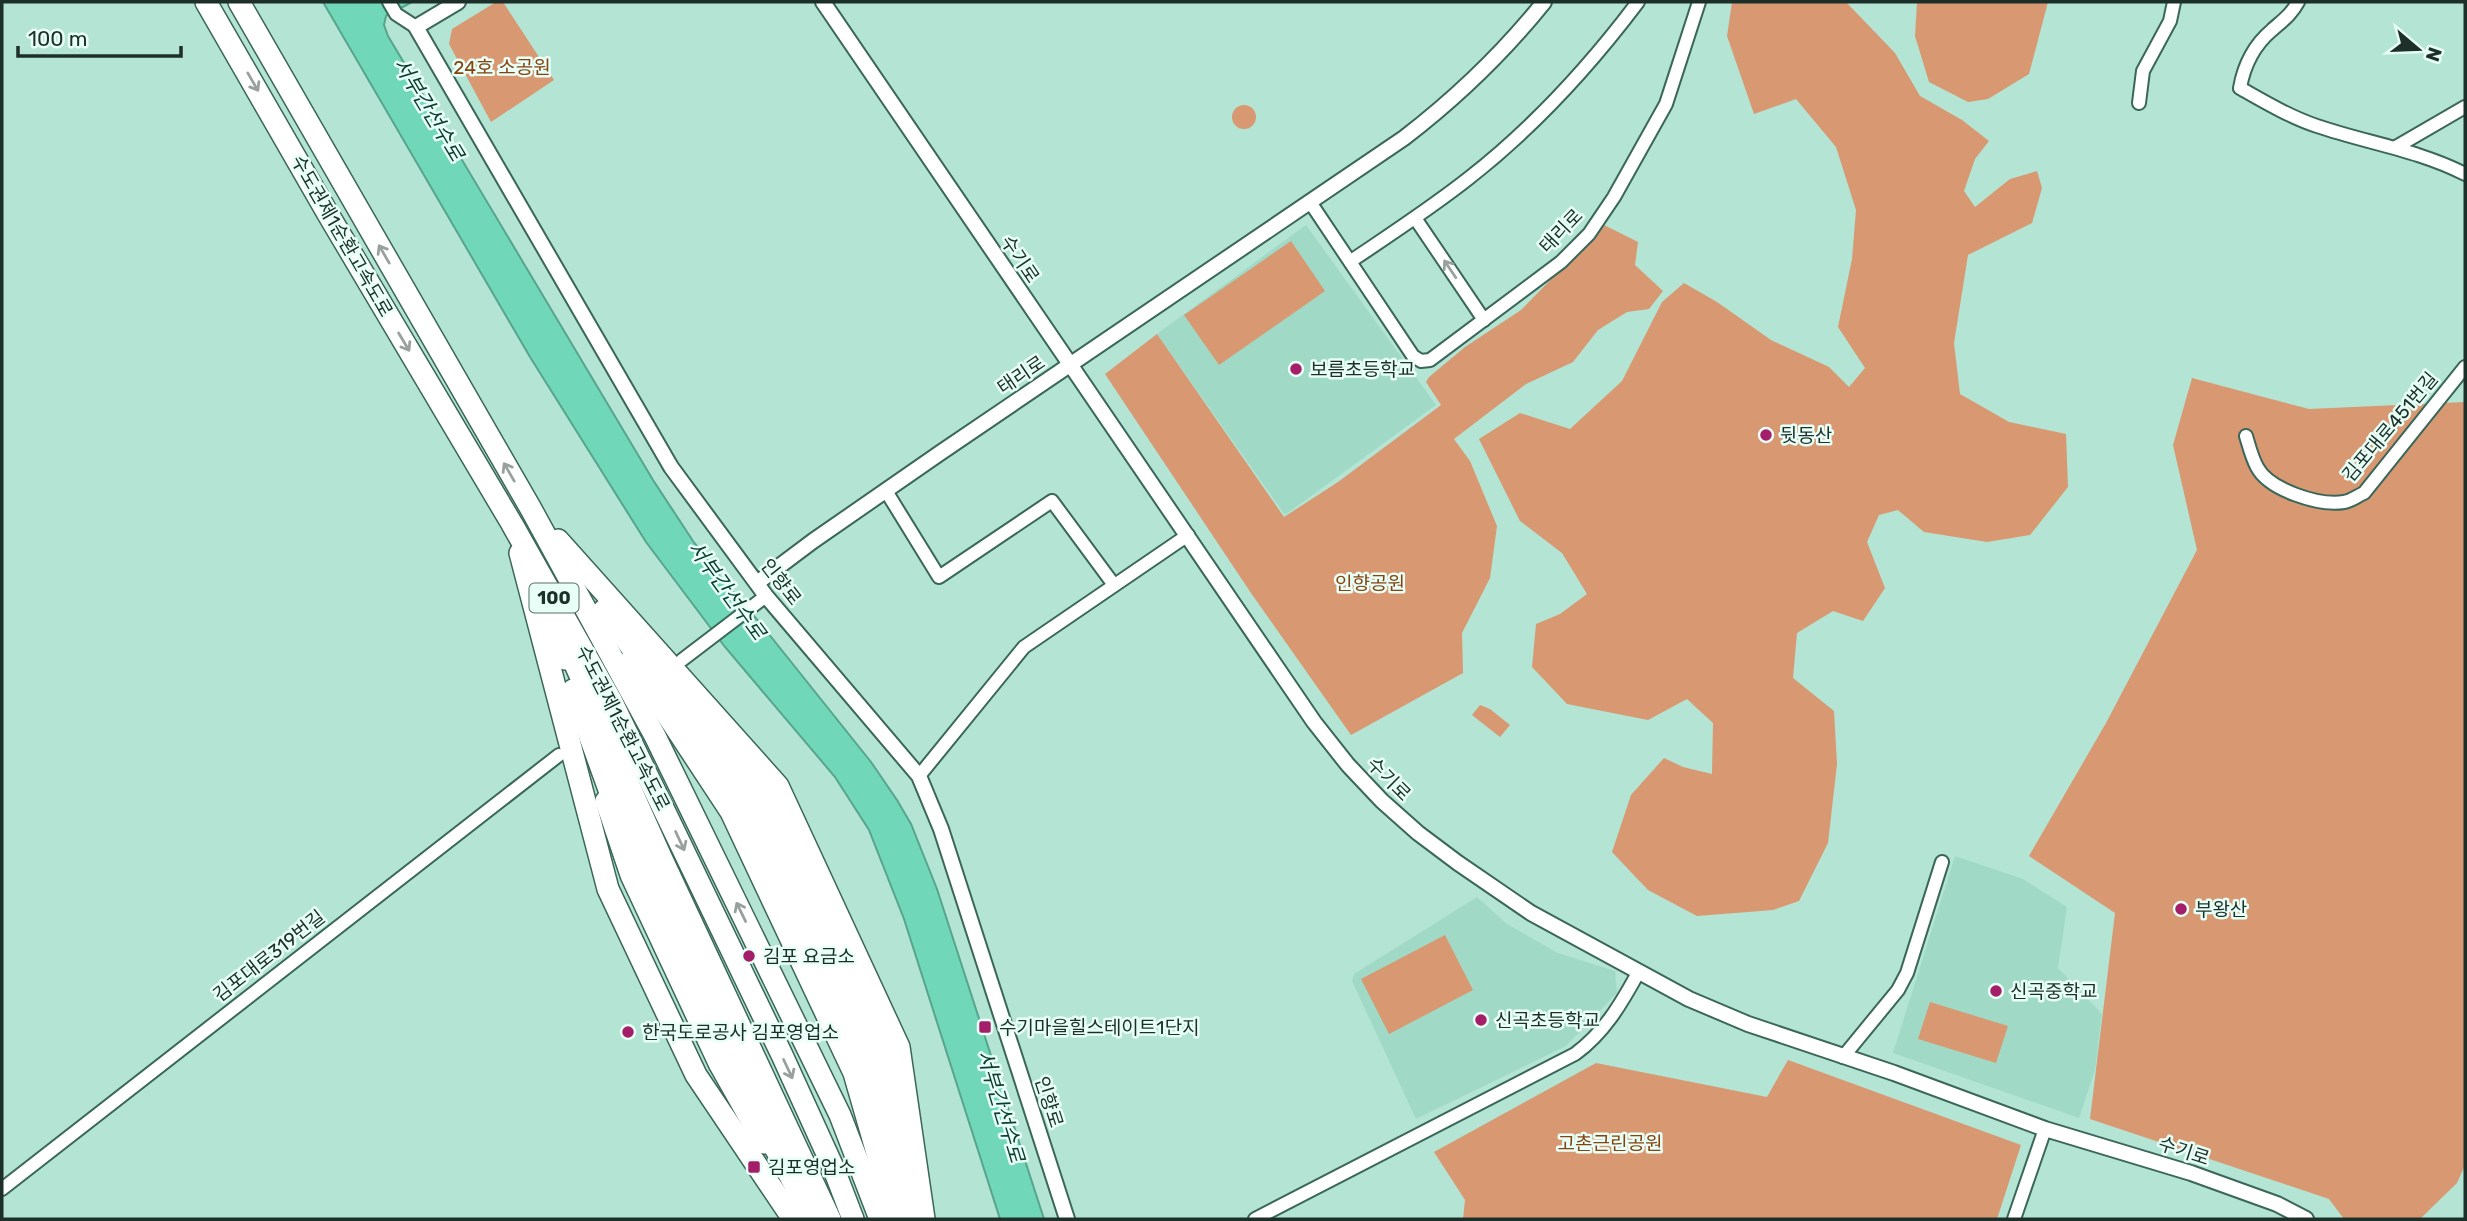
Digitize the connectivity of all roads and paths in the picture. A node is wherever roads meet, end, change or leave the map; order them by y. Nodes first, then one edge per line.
1 (206, 2) edge
2 (239, 2) edge
3 (388, 2) edge
4 (458, 2) edge
5 (823, 2) edge
6 (1544, 2) edge
7 (1638, 2) edge
8 (1699, 2) edge
9 (2174, 2) edge
10 (2298, 2) edge
11 (416, 27) junction
12 (2138, 103) dead end
13 (2465, 107) edge
14 (2396, 147) junction
15 (2465, 174) edge
16 (1310, 202) junction
17 (1415, 218) junction
18 (1351, 261) junction
19 (1484, 320) junction
20 (1070, 366) junction
21 (2465, 367) edge
22 (2246, 436) dead end
23 (886, 491) junction
24 (531, 509) junction
25 (512, 524) junction
26 (1188, 535) junction
27 (757, 583) junction
28 (1114, 585) junction
29 (760, 600) junction
30 (682, 660) dead end
31 (559, 754) dead end
32 (919, 776) junction
33 (1942, 862) dead end
34 (1638, 973) junction
35 (1843, 1057) junction
36 (2046, 1129) junction
37 (2, 1189) edge
38 (795, 1219) edge
39 (802, 1219) edge
40 (811, 1219) edge
41 (822, 1219) edge
42 (830, 1219) edge
43 (853, 1219) edge
44 (880, 1219) edge
45 (908, 1219) edge
46 (1067, 1219) edge
47 (1255, 1219) edge
48 (2014, 1219) edge
49 (2306, 1219) edge

1 -> 25 highway, 수도권제1순환고속도로 / 100
24 -> 2 highway, 수도권제1순환고속도로 / 100
3 - 11 street, 인향로
4 - 11 street
5 - 20 street, 수기로
6 - 16 street, 태리로
7 - 17 street
8 - 19 street, 태리로
9 - 12 street
10 - 14 street
11 - 27 street, 인향로
13 - 14 street
14 - 15 street
16 - 18 street, 태리로
16 - 20 street, 태리로
17 - 18 street
19 -> 17 street
18 - 19 street, 태리로
20 - 23 street, 태리로
20 - 26 street, 수기로
21 - 22 street, 김포대로451번길
23 - 27 street, 태리로
23 - 28 street
44 -> 24 highway, 수도권제1순환고속도로 / 100
24 - 45 highway
24 - 45 highway
25 - 38 highway
25 - 39 highway
25 - 40 highway
25 - 41 highway
25 - 42 highway
25 -> 43 highway, 수도권제1순환고속도로 / 100
26 - 28 street
26 - 34 street, 수기로
27 - 29 street, 인향로
28 - 32 street
29 - 30 street
29 - 32 street, 인향로
31 - 37 street, 김포대로319번길
32 - 46 street, 인향로
33 - 35 street
34 - 35 street, 수기로
34 - 47 street
35 - 36 street, 수기로
36 - 48 street
36 - 49 street, 수기로

